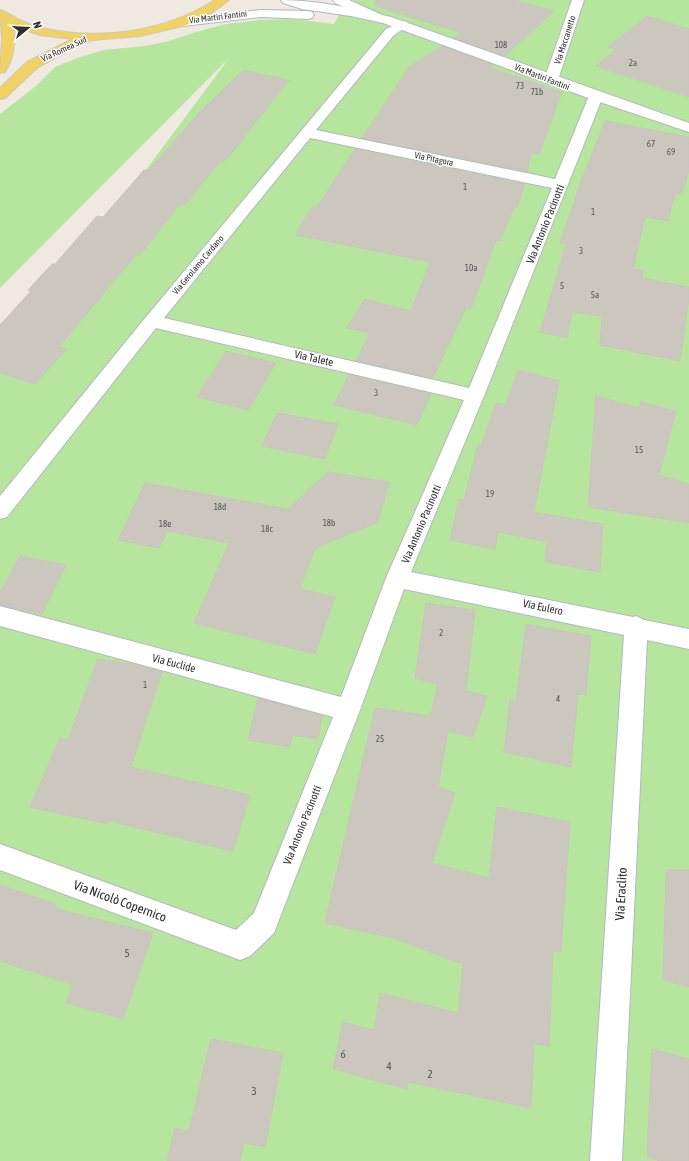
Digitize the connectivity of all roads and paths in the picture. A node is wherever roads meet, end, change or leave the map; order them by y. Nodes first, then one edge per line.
1 (223, 0) edge
2 (287, 0) edge
3 (339, 0) edge
4 (578, 0) edge
5 (360, 3) edge
6 (4, 16) edge
7 (376, 17) junction
8 (183, 22) junction
9 (400, 24) junction
10 (92, 36) junction
11 (0, 69) edge
12 (551, 80) junction
13 (0, 95) edge
14 (596, 96) junction
15 (689, 128) edge
16 (308, 133) junction
17 (561, 185) junction
18 (152, 321) junction
19 (475, 396) junction
20 (0, 511) edge
21 (397, 578) junction
22 (0, 616) edge
23 (636, 626) junction
24 (689, 638) edge
25 (348, 710) junction
26 (0, 857) edge
27 (240, 946) joint
28 (606, 1161) edge

1 - 8 main road
2 - 7 street, Via Martiri Fantini
3 - 5 street
4 - 12 street, Via Maccanetto
5 - 7 street
6 - 10 main road
6 - 11 main road
7 - 9 street, Via Martiri Fantini
8 - 9 street, Via Martiri Fantini
8 - 10 main road
9 - 12 street, Via Martiri Fantini
9 - 16 street, Via Gerolamo Cardano
10 - 13 main road, Via Romea Sud
12 - 14 street, Via Martiri Fantini
14 - 15 street, Via Martiri Fantini
14 - 17 street, Via Antonio Pacinotti
16 - 17 street, Via Pitagora
16 - 18 street, Via Gerolamo Cardano
17 - 19 street, Via Antonio Pacinotti
18 - 19 street, Via Talete
18 - 20 street, Via Gerolamo Cardano
19 - 21 street, Via Antonio Pacinotti
21 - 23 street, Via Eulero
21 - 25 street, Via Antonio Pacinotti
22 - 25 street, Via Euclide
23 - 24 street, Via Eulero
23 - 28 street, Via Eraclito
25 - 27 street, Via Antonio Pacinotti
26 - 27 street, Via Nicolò Copernico

